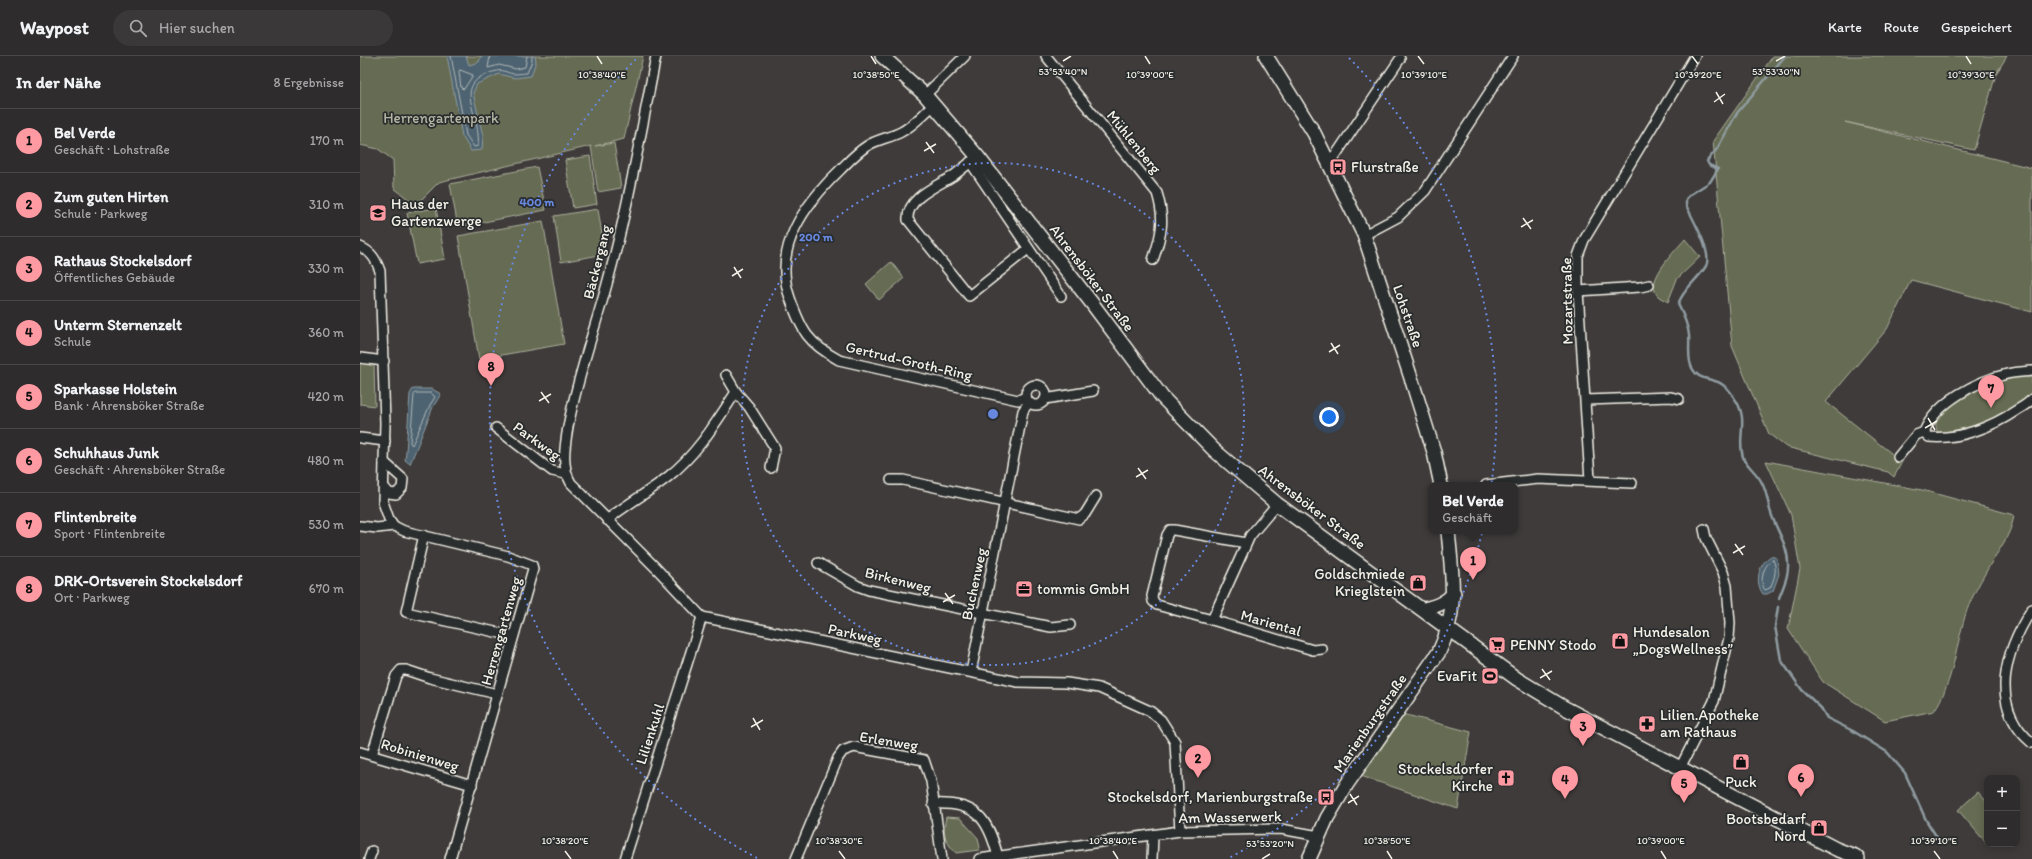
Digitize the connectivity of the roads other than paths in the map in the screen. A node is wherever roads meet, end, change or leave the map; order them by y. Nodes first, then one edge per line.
1 (656, 56) edge
2 (882, 56) edge
3 (965, 56) edge
4 (1046, 56) edge
5 (1266, 56) edge
6 (1512, 56) edge
7 (1695, 56) edge
8 (1400, 59) dead end
9 (925, 95) junction
10 (934, 105) junction
11 (974, 160) junction
12 (1329, 162) junction
13 (1364, 235) junction
14 (360, 247) edge
15 (1028, 250) junction
16 (1153, 260) dead end
17 (1648, 285) dead end
18 (1578, 291) junction
19 (1060, 296) dead end
20 (360, 358) edge
21 (384, 361) junction
22 (2032, 371) edge
23 (726, 375) dead end
24 (1093, 391) dead end
25 (736, 392) junction
26 (1045, 399) junction
27 (1679, 399) dead end
28 (2032, 399) edge
29 (1028, 400) junction
30 (1586, 400) junction
31 (496, 428) dead end
32 (1924, 432) junction
33 (360, 438) edge
34 (385, 441) junction
35 (1898, 457) dead end
36 (384, 462) junction
37 (771, 468) dead end
38 (566, 474) junction
39 (891, 480) dead end
40 (1590, 480) junction
41 (1440, 482) edge
42 (1512, 482) edge
43 (1632, 482) dead end
44 (384, 487) junction
45 (1096, 496) dead end
46 (1006, 501) junction
47 (1277, 504) junction
48 (607, 520) junction
49 (360, 526) edge
50 (394, 526) junction
51 (1704, 529) dead end
52 (1448, 534) edge
53 (424, 535) junction
54 (1246, 543) junction
55 (818, 562) dead end
56 (1454, 593) junction
57 (1424, 609) junction
58 (2032, 609) edge
59 (982, 613) junction
60 (702, 617) junction
61 (1212, 620) junction
62 (1070, 625) dead end
63 (1447, 628) junction
64 (513, 636) junction
65 (1322, 649) dead end
66 (971, 672) junction
67 (498, 694) junction
68 (2032, 743) edge
69 (360, 752) edge
70 (372, 755) junction
71 (1680, 768) junction
72 (472, 785) junction
73 (933, 804) junction
74 (1180, 831) junction
75 (1153, 836) junction
76 (1320, 836) junction
77 (1836, 849) junction
78 (998, 857) junction
79 (450, 859) edge
80 (625, 859) edge
81 (796, 859) edge
82 (942, 859) edge
83 (979, 859) edge
84 (1152, 859) edge
85 (1309, 859) edge
86 (1848, 859) edge
87 (1858, 859) edge

1 - 38 street, Bäckergang
2 - 9 main road, Ahrensböker Straße
3 - 9 street
4 - 16 street, Mühlenberg
5 - 12 main road, Lohstraße
6 - 13 street
7 - 18 street, Mozartstraße
8 - 12 street
9 - 10 main road, Ahrensböker Straße
10 - 11 main road, Ahrensböker Straße
10 - 29 street, Gertrud-Groth-Ring
11 - 15 street, Ahrensböker Straße
11 - 15 street
11 - 47 main road, Ahrensböker Straße
12 - 13 main road, Lohstraße
13 - 41 main road, Lohstraße
14 - 21 street
15 - 19 street, Ahrensböker Straße
17 - 18 street
18 - 30 street, Mozartstraße
20 - 21 street
21 - 34 street
22 - 32 street
23 - 25 street
24 - 26 street, Gertrud-Groth-Ring
25 - 37 street
25 - 48 street
26 - 29 street, Gertrud-Groth-Ring
26 - 29 street
27 - 30 street
28 - 32 street
29 - 46 street
30 - 40 street, Mozartstraße
31 - 38 street, Parkweg
32 - 35 street
33 - 34 street
34 - 36 street
36 - 44 street
36 - 44 street
38 - 48 street, Parkweg
39 - 46 street
40 - 42 street
40 - 43 street
44 - 50 street
45 - 46 street
46 - 59 street, Buchenweg
47 - 54 street
47 - 57 main road, Ahrensböker Straße
48 - 60 street, Parkweg
49 - 50 street, Herrengartenweg
50 - 53 street, Herrengartenweg
51 - 71 street
52 - 56 main road
53 - 64 street, Herrengartenweg
53 - 64 street
54 - 61 street
54 - 61 street, Mariental
55 - 59 street, Birkenweg
56 - 57 main road
56 - 63 main road
57 - 63 main road, Ahrensböker Straße
58 - 68 street
59 - 62 street, Birkenweg
59 - 66 street, Buchenweg
60 - 66 street, Parkweg
60 - 80 street, Lilienkuhl
61 - 65 street, Mariental
63 - 71 main road, Ahrensböker Straße
63 - 76 main road, Marienburgstraße
64 - 67 street, Herrengartenweg
66 - 74 street, Parkweg
67 - 70 street
67 - 72 street, Herrengartenweg
69 - 70 street, Robinienweg
70 - 72 street, Robinienweg
71 - 77 main road, Ahrensböker Straße
72 - 79 street, Herrengartenweg
73 - 78 street
73 - 81 street, Erlenweg
73 - 82 street, Erlenweg
74 - 75 street, Am Wasserwerk
74 - 76 street, Am Wasserwerk
75 - 78 street, Am Wasserwerk
75 - 84 street
76 - 85 main road, Marienburgstraße
77 - 86 main road, Ahrensböker Straße
77 - 87 main road, Ahrensböker Straße
78 - 83 street, Am Wasserwerk

